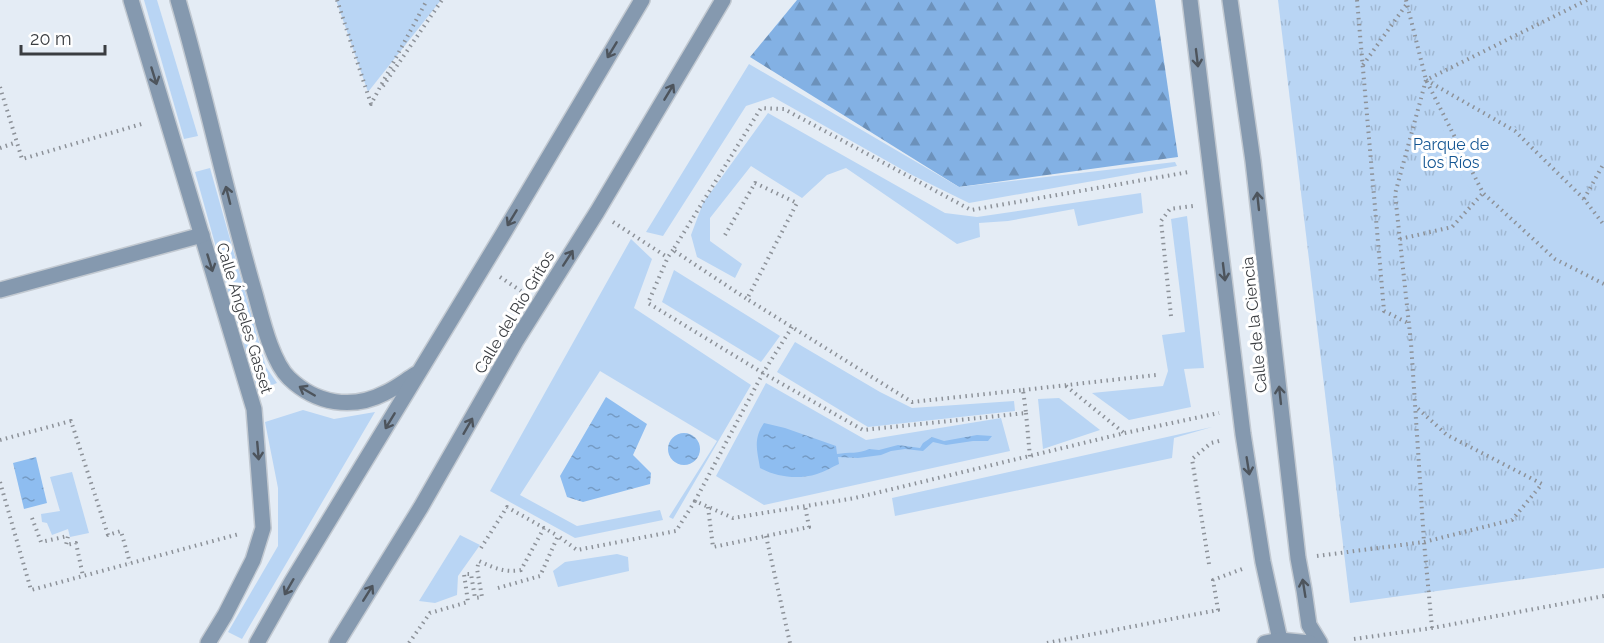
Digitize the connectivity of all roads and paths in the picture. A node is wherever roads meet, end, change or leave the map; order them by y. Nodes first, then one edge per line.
1 (131, 0) edge
2 (178, 0) edge
3 (337, 0) edge
4 (428, 0) edge
5 (442, 0) edge
6 (642, 0) edge
7 (723, 0) edge
8 (1190, 0) edge
9 (1230, 0) edge
10 (1357, 0) edge
11 (1587, 0) edge
12 (1406, 2) edge
13 (1362, 66) junction
14 (1426, 80) junction
15 (0, 87) edge
16 (371, 104) junction
17 (166, 116) junction
18 (17, 142) junction
19 (0, 148) edge
20 (1604, 163) edge
21 (1178, 174) dead end
22 (1483, 193) junction
23 (1584, 199) junction
24 (1215, 203) junction
25 (597, 212) junction
26 (1604, 225) edge
27 (202, 235) junction
28 (725, 235) dead end
29 (1400, 239) junction
30 (673, 250) junction
31 (668, 257) junction
32 (483, 266) junction
33 (1604, 284) edge
34 (0, 290) edge
35 (747, 299) junction
36 (540, 303) junction
37 (1172, 316) dead end
38 (1408, 324) junction
39 (792, 327) junction
40 (419, 372) junction
41 (763, 373) junction
42 (1156, 375) dead end
43 (1066, 386) junction
44 (1023, 390) junction
45 (1415, 406) junction
46 (1240, 409) junction
47 (1026, 413) junction
48 (1125, 433) junction
49 (1244, 434) junction
50 (0, 440) edge
51 (1030, 457) junction
52 (0, 482) edge
53 (695, 501) junction
54 (805, 506) junction
55 (708, 507) junction
56 (32, 518) dead end
57 (263, 528) junction
58 (544, 528) junction
59 (766, 536) junction
60 (558, 537) junction
61 (1424, 543) junction
62 (481, 548) dead end
63 (130, 563) junction
64 (1209, 564) dead end
65 (84, 576) junction
66 (1213, 580) dead end
67 (498, 588) dead end
68 (1604, 596) edge
69 (1306, 614) junction
70 (1432, 628) junction
71 (1354, 639) dead end
72 (1276, 642) edge
73 (1303, 642) edge
74 (208, 643) edge
75 (257, 643) edge
76 (337, 643) edge
77 (409, 643) edge
78 (789, 643) edge
79 (1047, 643) edge
80 (1320, 643) edge

1 -> 17 street, Calle Ángeles Gasset
40 -> 2 street, Calle Ángeles Gasset
3 - 16 path
4 - 16 path
5 - 16 path
6 -> 32 street
25 -> 7 street, Calle del Río Gritos
8 -> 24 street, Calle de la Ciencia
69 -> 9 street, Calle de la Ciencia
10 - 13 path
11 - 14 path
12 - 13 path
12 - 14 path
13 - 38 path
14 - 22 path
14 - 23 path
14 - 29 path
15 - 18 path
17 - 18 path
17 - 27 street, Calle Ángeles Gasset
18 - 19 path
20 - 23 path
21 - 30 path
22 - 29 path
22 - 33 path
23 - 26 path
24 - 37 path
24 -> 46 street, Calle de la Ciencia
25 - 31 path
36 -> 25 street, Calle del Río Gritos
27 - 34 street
27 -> 57 street, Calle Ángeles Gasset
28 - 35 path
29 - 38 path
30 - 31 path
30 - 35 path
31 - 41 path
32 - 36 path
32 - 40 street
35 - 39 path
76 -> 36 street, Calle del Río Gritos
38 - 45 path
39 - 41 path
39 - 44 path
40 -> 75 street
41 - 47 path
41 - 53 path
42 - 43 path
43 - 44 path
43 - 48 path
44 - 47 path
45 - 61 path
45 - 61 path
46 - 48 path
46 - 49 street, Calle de la Ciencia
47 - 51 path
48 - 51 path
49 - 64 path
49 -> 72 street, Calle de la Ciencia
50 - 63 path
51 - 54 path
52 - 65 path
53 - 55 path
53 - 60 path
54 - 55 path
54 - 59 path
55 - 59 path
56 - 65 path
57 - 63 path
57 - 74 street, Calle Ángeles Gasset
58 - 60 path
58 - 62 path
58 - 77 path
59 - 78 path
60 - 67 path
61 - 70 path
63 - 65 path
66 - 79 path
68 - 70 path
69 - 73 street
69 - 80 street, Calle de la Ciencia
70 - 71 path
72 - 73 street

